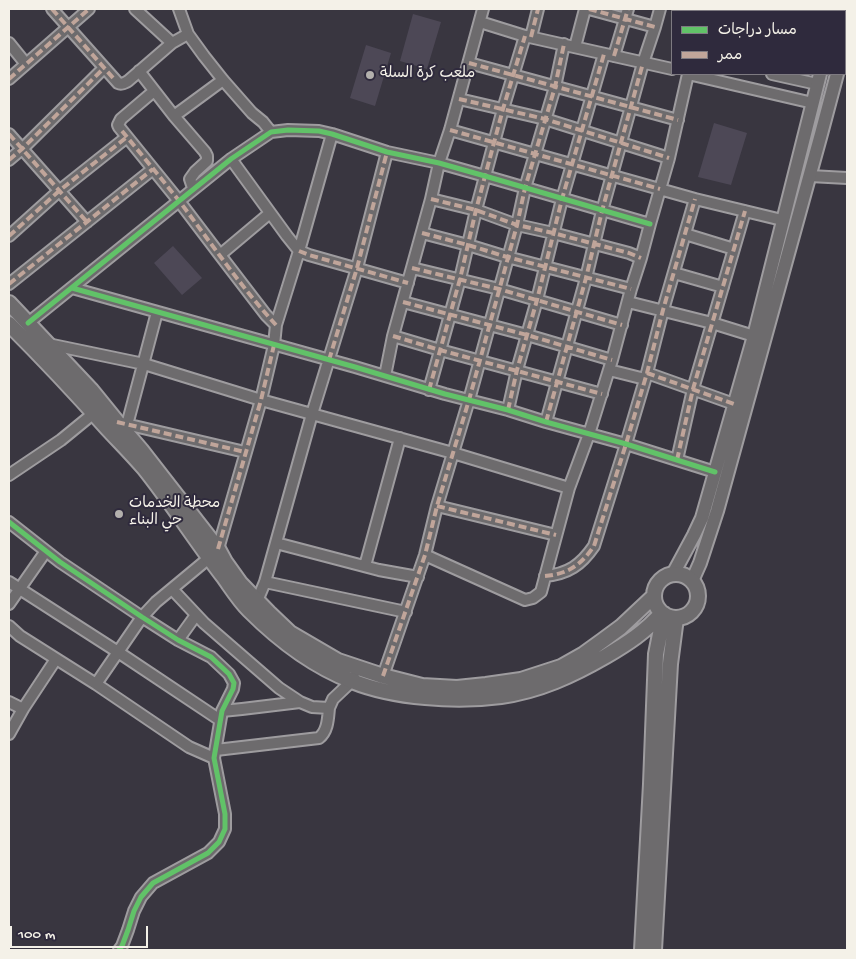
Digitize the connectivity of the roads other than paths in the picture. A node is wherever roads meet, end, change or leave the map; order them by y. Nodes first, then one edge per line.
1 (52, 9) edge
2 (89, 9) edge
3 (135, 9) edge
4 (179, 9) edge
5 (484, 9) edge
6 (538, 9) edge
7 (585, 9) edge
8 (589, 9) edge
9 (660, 9) edge
10 (627, 14) edge
11 (480, 22) junction
12 (68, 27) junction
13 (655, 27) junction
14 (188, 34) junction
15 (528, 36) junction
16 (9, 43) edge
17 (172, 43) junction
18 (564, 44) junction
19 (576, 46) junction
20 (609, 55) junction
21 (469, 63) junction
22 (643, 63) junction
23 (26, 64) junction
24 (104, 68) junction
25 (671, 69) edge
26 (138, 71) junction
27 (513, 74) junction
28 (688, 75) edge
29 (692, 75) edge
30 (781, 75) edge
31 (836, 75) edge
32 (9, 79) edge
33 (819, 79) edge
34 (223, 80) junction
35 (555, 87) junction
36 (154, 90) junction
37 (592, 96) junction
38 (459, 98) junction
39 (812, 103) junction
40 (632, 108) junction
41 (503, 109) junction
42 (174, 116) junction
43 (545, 119) junction
44 (678, 120) junction
45 (450, 130) junction
46 (582, 130) junction
47 (271, 132) junction
48 (9, 134) edge
49 (332, 134) junction
50 (127, 137) junction
51 (494, 143) junction
52 (622, 143) junction
53 (22, 149) junction
54 (387, 152) junction
55 (535, 154) junction
56 (669, 158) junction
57 (231, 159) junction
58 (9, 160) edge
59 (439, 164) junction
60 (572, 164) junction
61 (153, 169) junction
62 (486, 176) junction
63 (612, 176) junction
64 (810, 176) junction
65 (847, 178) edge
66 (194, 188) junction
67 (525, 188) junction
68 (660, 189) junction
69 (59, 191) junction
70 (431, 199) junction
71 (562, 199) junction
72 (696, 199) junction
73 (179, 200) junction
74 (476, 210) junction
75 (602, 210) junction
76 (745, 211) junction
77 (270, 213) junction
78 (782, 220) junction
79 (87, 222) junction
80 (650, 224) junction
81 (517, 225) junction
82 (422, 233) junction
83 (553, 233) junction
84 (685, 234) junction
85 (9, 236) edge
86 (595, 244) junction
87 (468, 245) junction
88 (734, 249) junction
89 (299, 251) junction
90 (220, 255) junction
91 (507, 257) junction
92 (641, 258) junction
93 (546, 267) junction
94 (357, 268) junction
95 (412, 268) junction
96 (674, 273) junction
97 (460, 278) junction
98 (586, 278) junction
99 (408, 282) junction
100 (9, 284) edge
101 (723, 287) junction
102 (72, 288) junction
103 (499, 289) junction
104 (631, 289) junction
105 (537, 300) junction
106 (403, 302) junction
107 (628, 302) junction
108 (9, 303) edge
109 (663, 310) junction
110 (576, 311) junction
111 (157, 312) junction
112 (450, 315) junction
113 (9, 324) edge
114 (28, 324) junction
115 (712, 324) junction
116 (622, 325) junction
117 (276, 326) junction
118 (489, 326) junction
119 (527, 335) junction
120 (393, 336) junction
121 (754, 336) junction
122 (47, 344) junction
123 (274, 345) junction
124 (567, 346) junction
125 (440, 350) junction
126 (329, 360) junction
127 (479, 360) junction
128 (144, 364) junction
129 (611, 365) junction
130 (517, 370) junction
131 (385, 376) junction
132 (646, 376) junction
133 (558, 381) junction
134 (693, 389) junction
135 (429, 390) junction
136 (602, 394) junction
137 (261, 400) junction
138 (469, 400) junction
139 (734, 404) junction
140 (508, 410) junction
141 (94, 413) junction
142 (312, 414) junction
143 (546, 422) junction
144 (122, 424) junction
145 (589, 434) junction
146 (400, 438) junction
147 (626, 444) junction
148 (245, 452) junction
149 (453, 453) junction
150 (676, 460) junction
151 (714, 472) junction
152 (9, 475) edge
153 (569, 488) junction
154 (437, 506) junction
155 (9, 522) edge
156 (556, 535) junction
157 (276, 543) junction
158 (46, 551) junction
159 (214, 554) junction
160 (425, 555) junction
161 (365, 566) junction
162 (673, 574) junction
163 (545, 576) junction
164 (418, 577) junction
165 (692, 581) junction
166 (9, 582) edge
167 (265, 582) junction
168 (20, 589) junction
169 (172, 589) junction
170 (654, 596) junction
171 (257, 600) junction
172 (9, 604) edge
173 (406, 612) junction
174 (196, 615) junction
175 (667, 615) junction
176 (142, 617) junction
177 (9, 626) edge
178 (178, 640) junction
179 (118, 652) junction
180 (56, 659) junction
181 (358, 668) junction
182 (383, 676) junction
183 (352, 681) junction
184 (96, 684) junction
185 (9, 702) edge
186 (300, 702) junction
187 (329, 708) junction
188 (23, 709) junction
189 (221, 715) junction
190 (9, 734) edge
191 (215, 754) junction
192 (119, 950) edge
193 (642, 950) edge
194 (654, 950) edge

1 - 12 street
2 - 12 street
3 - 17 street
4 - 14 street
5 - 11 street
6 - 15 street
7 - 19 street
8 - 10 street
9 - 13 street
10 - 13 street
10 - 20 street
11 - 15 street
11 - 21 street
12 - 23 street
12 - 24 street
13 - 22 street
14 - 17 street
14 - 34 street
15 - 18 street
15 - 27 street
16 - 23 street
17 - 26 street
18 - 19 street
18 - 35 street
19 - 20 street
20 - 22 street
20 - 37 street
21 - 27 street
21 - 38 street
22 - 25 street
22 - 40 street
23 - 32 street
24 - 26 street
24 - 53 street
26 - 36 street
27 - 35 street
27 - 41 street
28 - 44 street
29 - 39 street
30 - 33 street
31 - 64 street
33 - 39 street
34 - 42 street
34 - 47 street
35 - 37 street
35 - 43 street
36 - 42 street
36 - 50 street
37 - 40 street
37 - 46 street
38 - 41 street
38 - 45 street
39 - 78 street
40 - 44 street
40 - 52 street
41 - 43 street
41 - 51 street
42 - 66 street
43 - 46 street
43 - 55 street
44 - 56 street
45 - 51 street
45 - 59 street
46 - 52 street
46 - 60 street
47 - 49 street
47 - 57 street
48 - 53 street
49 - 54 street
49 - 89 street
50 - 61 street
50 - 69 street
51 - 55 street
51 - 62 street
52 - 56 street
52 - 63 street
53 - 58 street
53 - 69 street
54 - 59 street
54 - 94 street
55 - 60 street
55 - 67 street
56 - 68 street
57 - 66 street
57 - 77 street
59 - 62 street
59 - 70 street
60 - 63 street
60 - 71 street
61 - 73 street
61 - 79 street
62 - 67 street
62 - 74 street
63 - 68 street
63 - 75 street
64 - 65 street
64 - 165 street
66 - 73 street
67 - 71 street
67 - 81 street
68 - 72 street
68 - 80 street
69 - 79 street
69 - 85 street
70 - 74 street
70 - 82 street
71 - 75 street
71 - 83 street
72 - 76 street
72 - 84 street
73 - 90 street
73 - 102 street
74 - 81 street
74 - 87 street
75 - 80 street
75 - 86 street
76 - 78 street
76 - 88 street
77 - 89 street
77 - 90 street
78 - 121 street
79 - 100 street
80 - 92 street
81 - 83 street
81 - 91 street
82 - 87 street
82 - 95 street
83 - 86 street
83 - 93 street
84 - 88 street
84 - 96 street
86 - 92 street
86 - 98 street
87 - 91 street
87 - 97 street
88 - 101 street
89 - 94 street
89 - 117 street
90 - 117 street
91 - 93 street
91 - 103 street
92 - 104 street
93 - 98 street
93 - 105 street
94 - 99 street
94 - 126 street
95 - 97 street
95 - 99 street
96 - 101 street
96 - 109 street
97 - 103 street
97 - 112 street
98 - 104 street
98 - 110 street
99 - 106 street
101 - 115 street
102 - 111 street
102 - 114 street
103 - 105 street
103 - 118 street
104 - 107 street
105 - 110 street
105 - 119 street
106 - 112 street
106 - 120 street
107 - 109 street
107 - 116 street
108 - 114 main road
109 - 115 street
109 - 132 street
110 - 116 street
110 - 124 street
111 - 123 street
111 - 128 street
112 - 118 street
112 - 125 street
113 - 141 main road
114 - 122 main road
115 - 121 street
115 - 134 street
116 - 129 street
117 - 123 street
118 - 119 street
118 - 127 street
119 - 124 street
119 - 130 street
120 - 125 street
120 - 131 street
121 - 139 street
122 - 128 street
122 - 144 main road
123 - 126 street
123 - 137 street
124 - 129 street
124 - 133 street
125 - 127 street
125 - 135 street
126 - 131 street
126 - 142 street
127 - 130 street
127 - 138 street
128 - 137 street
128 - 144 street
129 - 132 street
129 - 136 street
130 - 133 street
130 - 140 street
131 - 135 street
132 - 134 street
132 - 147 street
133 - 136 street
133 - 143 street
134 - 139 street
134 - 150 street
135 - 138 street
136 - 145 street
137 - 142 street
137 - 148 street
138 - 140 street
138 - 149 street
139 - 151 street
140 - 143 street
141 - 152 street
141 - 159 main road
142 - 146 street
142 - 157 street
143 - 145 street
144 - 148 street
144 - 159 main road
145 - 147 street
145 - 153 street
146 - 149 street
146 - 161 street
147 - 150 street
147 - 163 street
148 - 159 street
149 - 153 street
149 - 154 street
150 - 151 street
151 - 162 street
153 - 156 street
154 - 156 street
154 - 160 street
155 - 158 street
156 - 163 street
157 - 161 street
157 - 167 street
158 - 168 street
158 - 176 street
159 - 169 street
159 - 171 main road
159 - 183 main road
160 - 163 street
160 - 164 street
161 - 164 street
162 - 165 main road
162 - 170 main road
164 - 173 street
165 - 175 main road
166 - 168 street
167 - 171 street
167 - 173 street
168 - 172 street
168 - 179 street
169 - 174 street
169 - 176 street
170 - 175 main road
170 - 182 main road
171 - 181 main road
173 - 182 street
174 - 178 street
174 - 186 street
175 - 183 main road
175 - 193 main road
175 - 194 main road
176 - 178 street
176 - 179 street
177 - 180 street
178 - 189 street
179 - 184 street
179 - 189 street
180 - 184 street
180 - 188 street
181 - 182 main road
181 - 183 street
183 - 187 street
184 - 191 street
185 - 188 street
186 - 187 street
186 - 189 street
187 - 191 street
188 - 190 street
189 - 191 street
191 - 192 street

